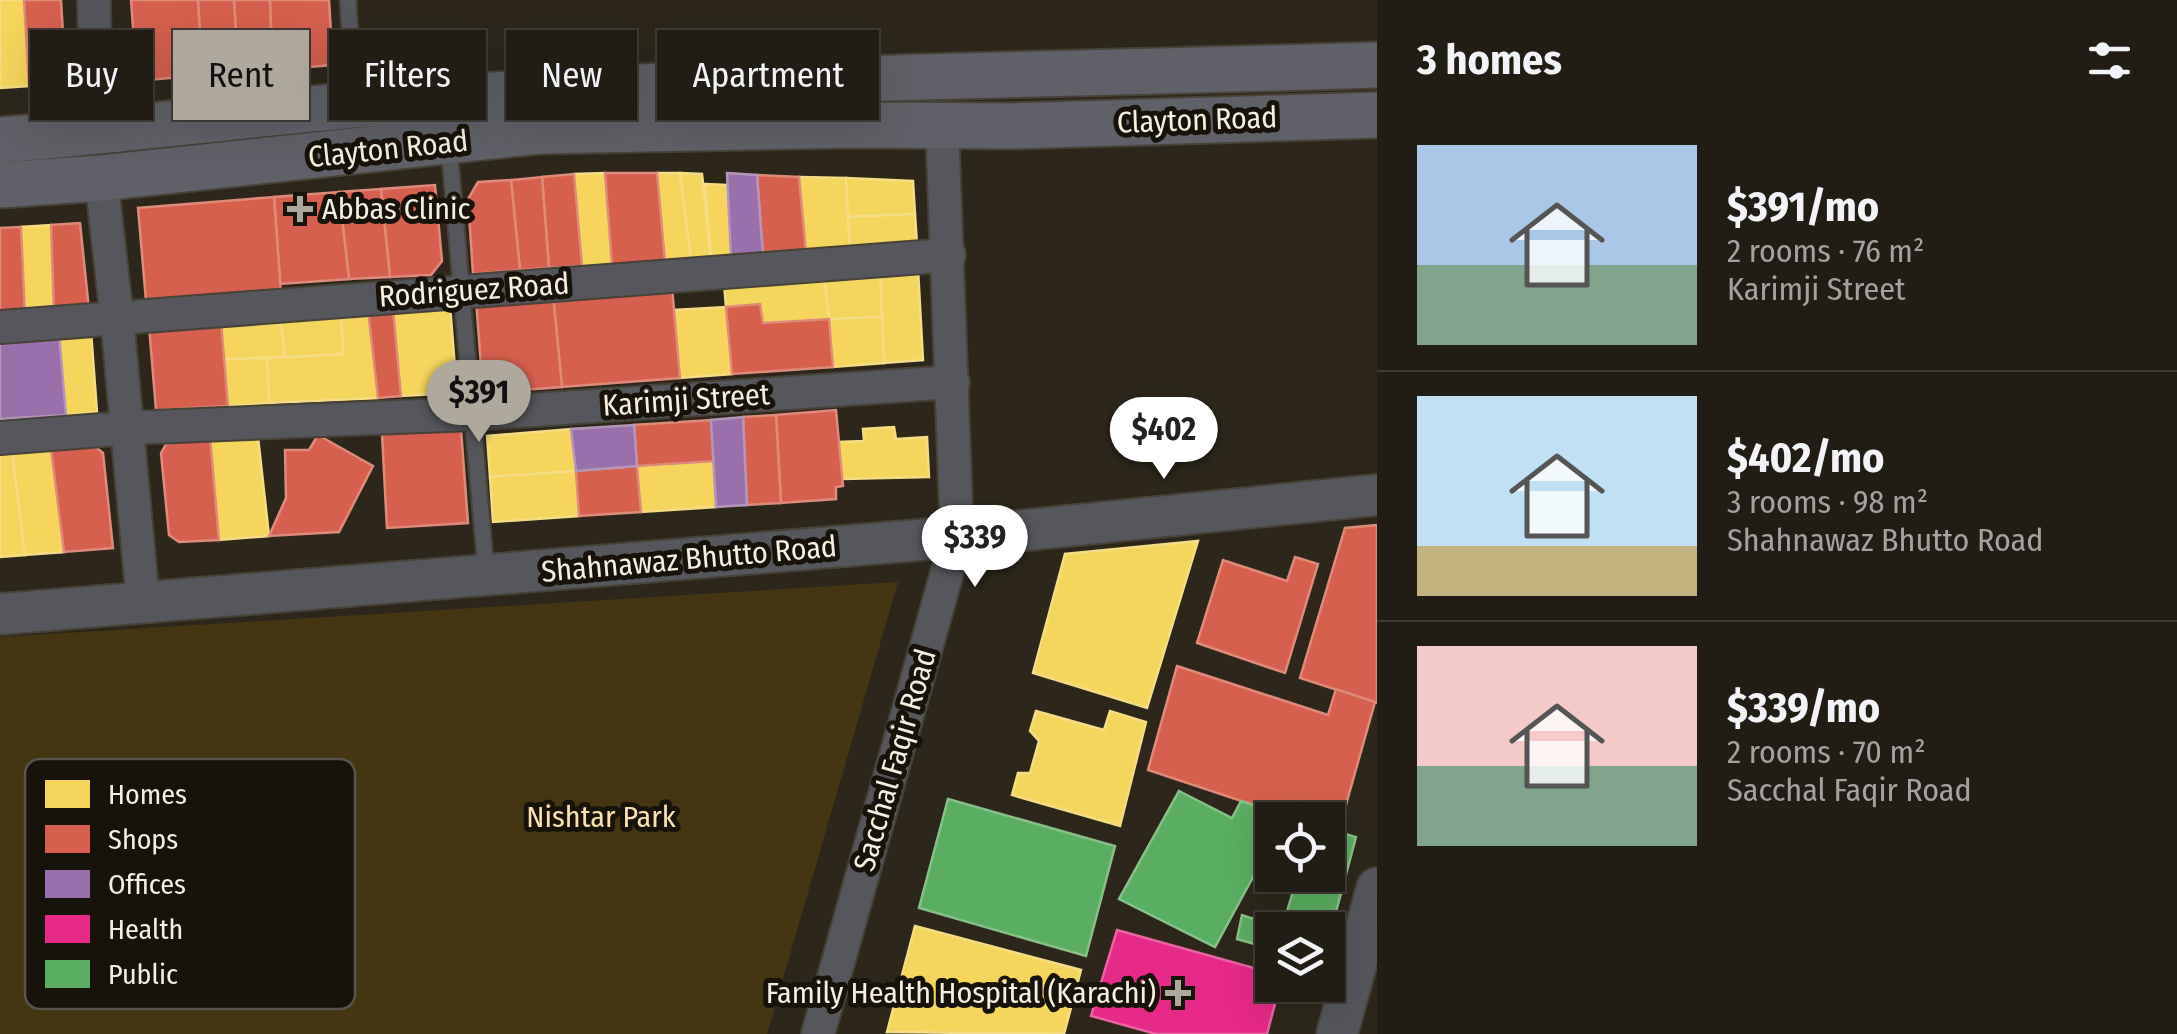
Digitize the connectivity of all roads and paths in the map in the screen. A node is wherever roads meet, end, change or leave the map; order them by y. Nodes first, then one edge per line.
1 (94, 0) edge
2 (348, 0) edge
3 (350, 30) edge
4 (1377, 65) edge
5 (486, 98) edge
6 (329, 108) edge
7 (1377, 115) edge
8 (942, 125) junction
9 (96, 133) junction
10 (0, 140) edge
11 (449, 143) junction
12 (101, 178) junction
13 (0, 184) edge
14 (949, 255) junction
15 (462, 290) junction
16 (117, 318) junction
17 (0, 327) edge
18 (953, 382) junction
19 (472, 414) junction
20 (127, 428) junction
21 (0, 438) edge
22 (1377, 496) edge
23 (957, 538) junction
24 (486, 575) junction
25 (143, 602) junction
26 (0, 614) edge
27 (1377, 888) edge
28 (818, 1034) edge
29 (1337, 1034) edge

1 - 9 street
2 - 3 lane
4 - 5 main road, Clayton Road
6 - 9 main road, Clayton Road
7 - 8 main road, Clayton Road
8 - 11 main road, Clayton Road
8 - 14 street, Sacchal Faqir Road
9 - 10 main road, Clayton Road
11 - 12 main road, Clayton Road
11 - 15 lane
12 - 13 main road, Clayton Road
12 - 16 street
14 - 15 street, Rodriguez Road
14 - 18 street, Sacchal Faqir Road
15 - 16 street, Rodriguez Road
15 - 19 lane
16 - 17 street, Rodriguez Road
16 - 20 street
18 - 19 street, Karimji Street
18 - 23 street, Sacchal Faqir Road
19 - 20 street, Karimji Street
19 - 24 lane
20 - 21 street, Karimji Street
20 - 25 street
22 - 23 street, Shahnawaz Bhutto Road
23 - 24 street, Shahnawaz Bhutto Road
23 - 28 street, Sacchal Faqir Road
24 - 25 street, Shahnawaz Bhutto Road
25 - 26 street, Shahnawaz Bhutto Road
27 - 29 street

